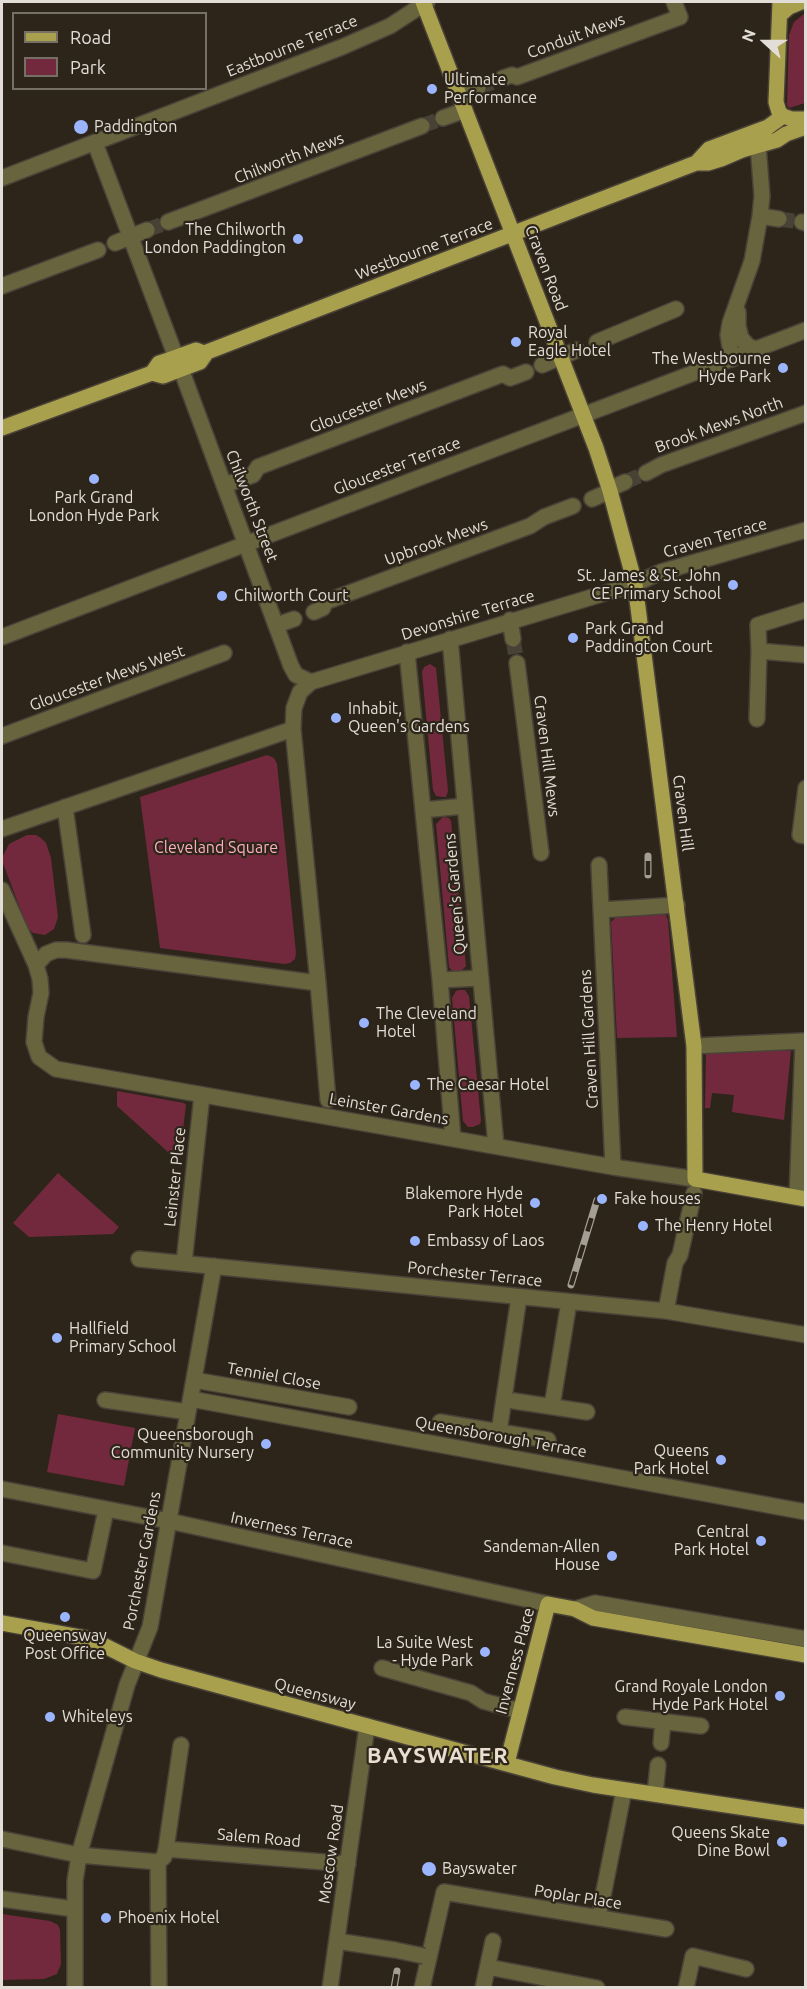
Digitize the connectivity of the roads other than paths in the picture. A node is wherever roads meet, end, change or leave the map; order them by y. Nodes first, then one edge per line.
1 (424, 2) edge
2 (674, 2) edge
3 (801, 2) edge
4 (780, 8) edge
5 (503, 78) tunnel mouth
6 (478, 88) tunnel mouth
7 (463, 103) junction
8 (783, 116) junction
9 (442, 118) tunnel mouth
10 (806, 119) edge
11 (422, 126) tunnel mouth
12 (806, 127) edge
13 (95, 143) junction
14 (758, 145) junction
15 (696, 163) junction
16 (2, 178) edge
17 (760, 216) junction
18 (779, 219) tunnel mouth
19 (168, 222) tunnel mouth
20 (147, 230) tunnel mouth
21 (513, 234) junction
22 (131, 237) junction
23 (114, 243) dead end
24 (98, 250) dead end
25 (2, 286) edge
26 (738, 303) junction
27 (676, 309) dead end
28 (806, 330) edge
29 (597, 342) dead end
30 (755, 349) junction
31 (577, 350) dead end
32 (561, 357) junction
33 (732, 359) junction
34 (179, 363) junction
35 (542, 365) dead end
36 (526, 372) dead end
37 (806, 412) edge
38 (583, 416) junction
39 (2, 428) edge
40 (646, 473) tunnel mouth
41 (625, 482) tunnel mouth
42 (225, 485) junction
43 (609, 490) junction
44 (592, 499) dead end
45 (573, 506) dead end
46 (806, 530) edge
47 (247, 542) junction
48 (635, 584) junction
49 (806, 610) edge
50 (314, 612) dead end
51 (294, 619) dead end
52 (510, 620) junction
53 (277, 625) junction
54 (2, 637) edge
55 (450, 639) junction
56 (513, 639) tunnel mouth
57 (759, 651) junction
58 (407, 652) junction
59 (224, 653) dead end
60 (806, 655) edge
61 (517, 663) tunnel mouth
62 (311, 682) junction
63 (757, 719) dead end
64 (293, 729) junction
65 (2, 736) edge
66 (806, 788) edge
67 (465, 806) junction
68 (65, 807) junction
69 (423, 810) junction
70 (2, 829) edge
71 (806, 836) edge
72 (541, 853) dead end
73 (599, 865) dead end
74 (2, 890) edge
75 (677, 905) junction
76 (601, 910) junction
77 (83, 935) dead end
78 (36, 965) junction
79 (481, 978) junction
80 (440, 981) junction
81 (318, 983) junction
82 (694, 1046) junction
83 (202, 1095) junction
84 (328, 1100) dead end
85 (453, 1139) junction
86 (496, 1146) junction
87 (613, 1167) junction
88 (694, 1186) junction
89 (801, 1198) edge
90 (139, 1259) dead end
91 (184, 1263) junction
92 (214, 1266) junction
93 (519, 1297) junction
94 (569, 1302) junction
95 (666, 1311) junction
96 (806, 1335) edge
97 (194, 1380) junction
98 (105, 1400) dead end
99 (514, 1401) dead end
100 (189, 1406) junction
101 (552, 1406) junction
102 (349, 1407) dead end
103 (587, 1412) dead end
104 (440, 1422) dead end
105 (499, 1432) junction
106 (548, 1440) dead end
107 (2, 1489) edge
108 (106, 1510) junction
109 (806, 1512) edge
110 (169, 1521) junction
111 (2, 1553) edge
112 (548, 1604) junction
113 (575, 1609) junction
114 (2, 1623) edge
115 (806, 1639) edge
116 (806, 1655) edge
117 (135, 1661) junction
118 (382, 1668) dead end
119 (520, 1711) junction
120 (625, 1717) dead end
121 (663, 1722) junction
122 (367, 1726) junction
123 (701, 1726) dead end
124 (661, 1743) dead end
125 (181, 1745) dead end
126 (507, 1763) junction
127 (658, 1765) dead end
128 (624, 1790) junction
129 (655, 1794) junction
130 (806, 1817) edge
131 (2, 1839) edge
132 (79, 1855) junction
133 (162, 1855) junction
134 (348, 1864) junction
135 (2, 1899) edge
136 (601, 1906) dead end
137 (74, 1909) junction
138 (666, 1929) dead end
139 (337, 1941) junction
140 (493, 1941) dead end
141 (426, 1957) junction
142 (488, 1967) junction
143 (746, 1968) dead end
144 (558, 1984) edge
145 (75, 1988) edge
146 (159, 1988) edge
147 (330, 1988) edge
148 (422, 1988) edge
149 (483, 1988) edge
150 (597, 1988) edge
151 (686, 1988) edge

1 - 7 main road, Craven Road
1 - 13 street, Eastbourne Terrace
2 - 5 street, Conduit Mews
3 - 4 main road
4 - 8 main road
6 - 7 street
7 - 9 street
7 - 21 main road, Craven Road
8 - 10 main road
8 - 15 main road
11 - 19 street, Chilworth Mews
12 - 14 main road, Westbourne Terrace
13 - 16 street, Eastbourne Terrace
13 - 22 street, Chilworth Street
14 - 15 main road, Westbourne Terrace
14 - 17 street
15 - 21 main road, Westbourne Terrace
17 - 18 street
17 - 26 street
20 - 22 street
21 - 32 main road, Craven Road
21 - 34 main road, Westbourne Terrace
22 - 23 street
22 - 34 street, Chilworth Street
24 - 25 street
26 - 30 street
26 - 33 street
27 - 29 street
28 - 30 street, Gloucester Terrace
30 - 33 street, Gloucester Terrace
31 - 32 street
32 - 35 street
32 - 38 main road, Craven Road
33 - 38 street, Gloucester Terrace
34 - 39 main road, Westbourne Terrace
34 - 42 street, Chilworth Street
36 - 42 street, Gloucester Mews
37 - 40 street, Brook Mews North
38 - 43 main road, Craven Road
38 - 47 street, Gloucester Terrace
41 - 43 street
42 - 47 street, Chilworth Street
43 - 44 street
43 - 48 main road, Craven Road
45 - 50 street, Upbrook Mews
46 - 48 street, Craven Terrace
47 - 53 street, Chilworth Street
47 - 54 street, Gloucester Terrace
48 - 52 street, Devonshire Terrace
48 - 75 main road, Craven Hill
49 - 57 street
51 - 53 street
52 - 55 street, Devonshire Terrace
52 - 56 street
53 - 62 street, Chilworth Street
55 - 58 street, Devonshire Terrace
55 - 67 street, Queen's Gardens
57 - 60 street
57 - 63 street
58 - 62 street, Devonshire Terrace
58 - 69 street, Queen's Gardens
59 - 65 street, Gloucester Mews West
61 - 72 street, Craven Hill Mews
62 - 64 street
64 - 68 street
64 - 81 street
66 - 71 street
67 - 69 street
67 - 79 street, Queen's Gardens
68 - 70 street
68 - 77 street
69 - 80 street, Queen's Gardens
73 - 76 street, Craven Hill Gardens
74 - 78 street, Leinster Gardens
75 - 76 street
75 - 82 main road, Craven Hill
76 - 87 street, Craven Hill Gardens
78 - 81 street
78 - 83 street, Leinster Gardens
79 - 80 street, Queen's Gardens
79 - 86 street, Queen's Gardens
80 - 85 street, Queen's Gardens
81 - 84 street
82 - 88 main road
82 - 89 street
83 - 85 street, Leinster Gardens
83 - 91 street, Leinster Place
85 - 86 street, Leinster Gardens
86 - 87 street, Leinster Gardens
87 - 88 street, Leinster Gardens
88 - 89 main road
88 - 95 street
90 - 91 street, Porchester Terrace
91 - 92 street, Porchester Terrace
92 - 93 street, Porchester Terrace
92 - 97 street, Porchester Gardens
93 - 94 street, Porchester Terrace
93 - 105 street
94 - 95 street, Porchester Terrace
94 - 101 street
95 - 96 street, Porchester Terrace
97 - 100 street, Porchester Gardens
97 - 102 street, Tenniel Close
98 - 100 street, Queensborough Terrace
99 - 101 street
100 - 109 street, Queensborough Terrace
100 - 110 street, Porchester Gardens
101 - 103 street
104 - 105 street
105 - 106 street
107 - 108 street, Inverness Terrace
108 - 110 street, Inverness Terrace
108 - 111 street
110 - 112 street, Inverness Terrace
110 - 117 street, Porchester Gardens
112 - 113 main road, Inverness Terrace
112 - 119 main road, Inverness Place
113 - 115 street, Inverness Terrace
113 - 116 main road, Inverness Terrace
114 - 117 main road, Queensway
117 - 122 main road, Queensway
117 - 132 street, Porchester Gardens
118 - 119 street
119 - 126 main road, Inverness Place
120 - 121 street
121 - 123 street
121 - 124 street
122 - 126 main road, Queensway
122 - 134 street, Moscow Road
125 - 133 street
126 - 128 main road, Queensway
127 - 129 street
128 - 129 main road, Queensway
128 - 136 street
129 - 130 main road, Queensway
131 - 132 street, Salem Road
132 - 133 street, Salem Road
132 - 137 street, Porchester Gardens
133 - 134 street, Salem Road
133 - 146 street
134 - 139 street, Moscow Road
135 - 137 street
137 - 145 street, Porchester Gardens
138 - 141 street, Poplar Place
139 - 141 street, bridge
139 - 147 street, Moscow Road
140 - 142 street
141 - 148 street, Poplar Place
142 - 144 street
142 - 149 street
143 - 151 street
144 - 150 street

